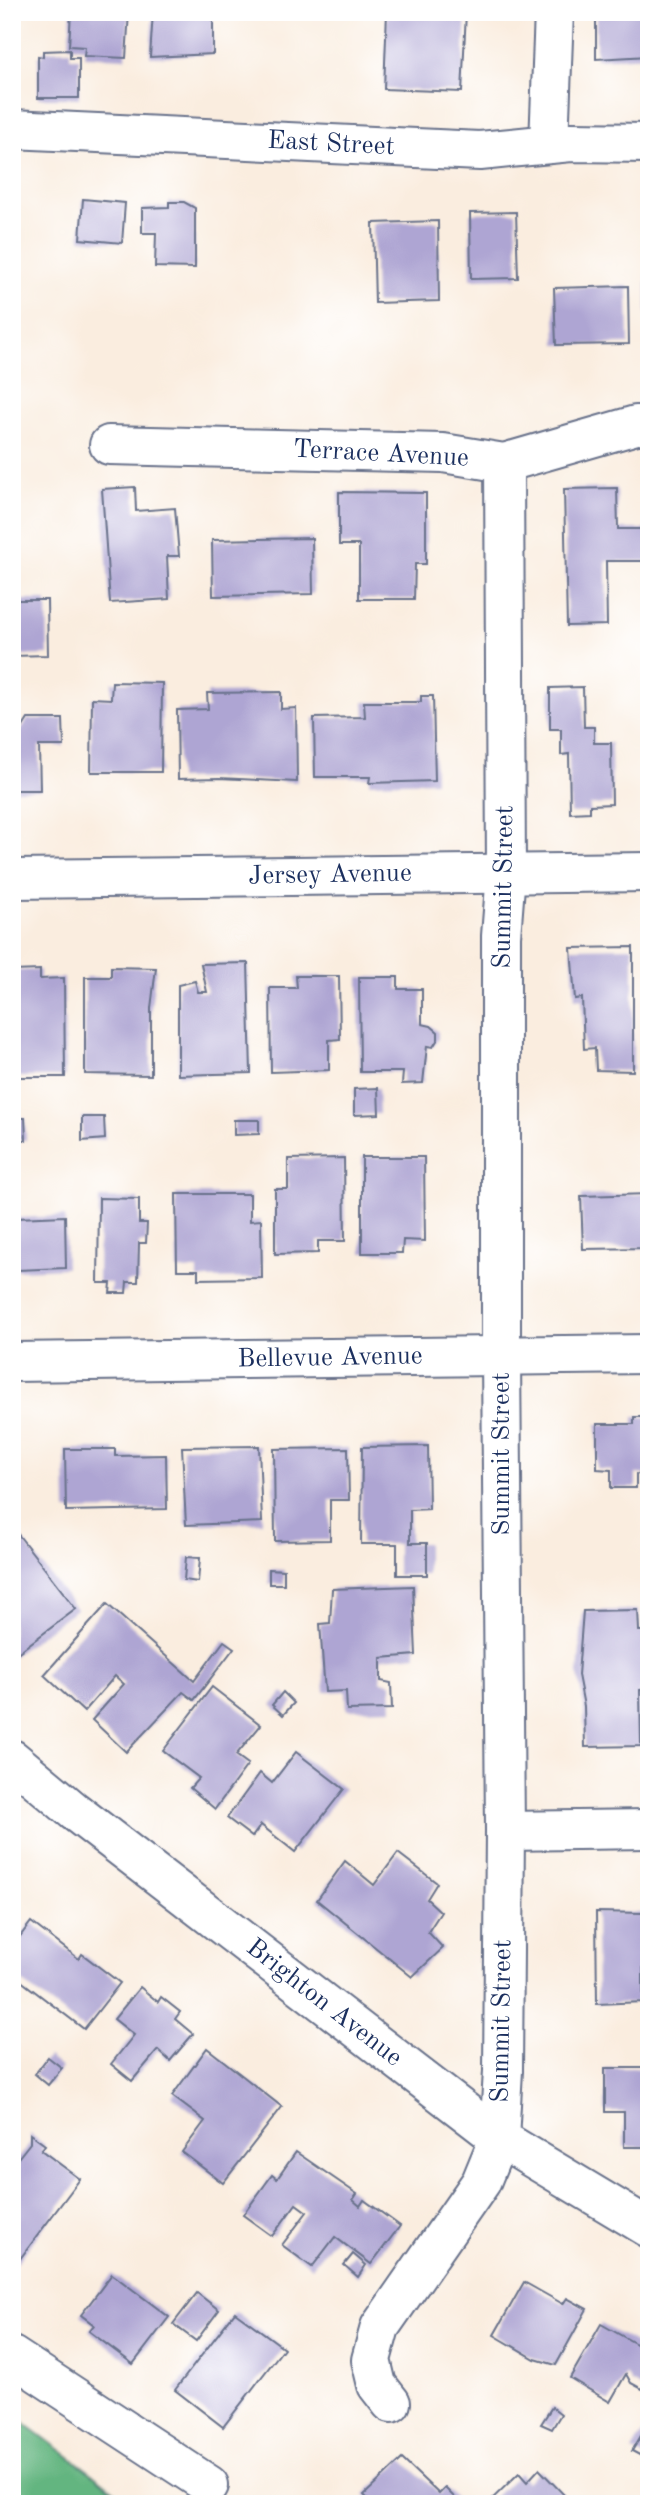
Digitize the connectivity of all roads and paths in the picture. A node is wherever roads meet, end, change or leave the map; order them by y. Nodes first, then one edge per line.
1 (554, 12) edge
2 (12, 130) edge
3 (649, 143) edge
4 (549, 144) junction
5 (649, 425) edge
6 (108, 445) dead end
7 (504, 463) junction
8 (649, 872) edge
9 (506, 873) junction
10 (12, 879) edge
11 (649, 1354) edge
12 (501, 1356) junction
13 (12, 1362) edge
14 (12, 1759) edge
15 (649, 1829) edge
16 (505, 1831) junction
17 (499, 2138) junction
18 (649, 2228) edge
19 (12, 2356) edge
20 (391, 2403) dead end
21 (209, 2485) dead end

1 - 4 street
2 - 4 street, East Street
3 - 4 street, East Street
5 - 7 street, Terrace Avenue
6 - 7 street, Terrace Avenue
7 - 9 street, Summit Street
8 - 9 street, Jersey Avenue
9 - 10 street, Jersey Avenue
9 - 12 street, Summit Street
11 - 12 street, Bellevue Avenue
12 - 13 street, Bellevue Avenue
12 - 16 street, Summit Street
14 - 17 street, Brighton Avenue
15 - 16 street
16 - 17 street, Summit Street
17 - 18 street, Brighton Avenue
17 - 20 street, Summit Street
19 - 21 street

